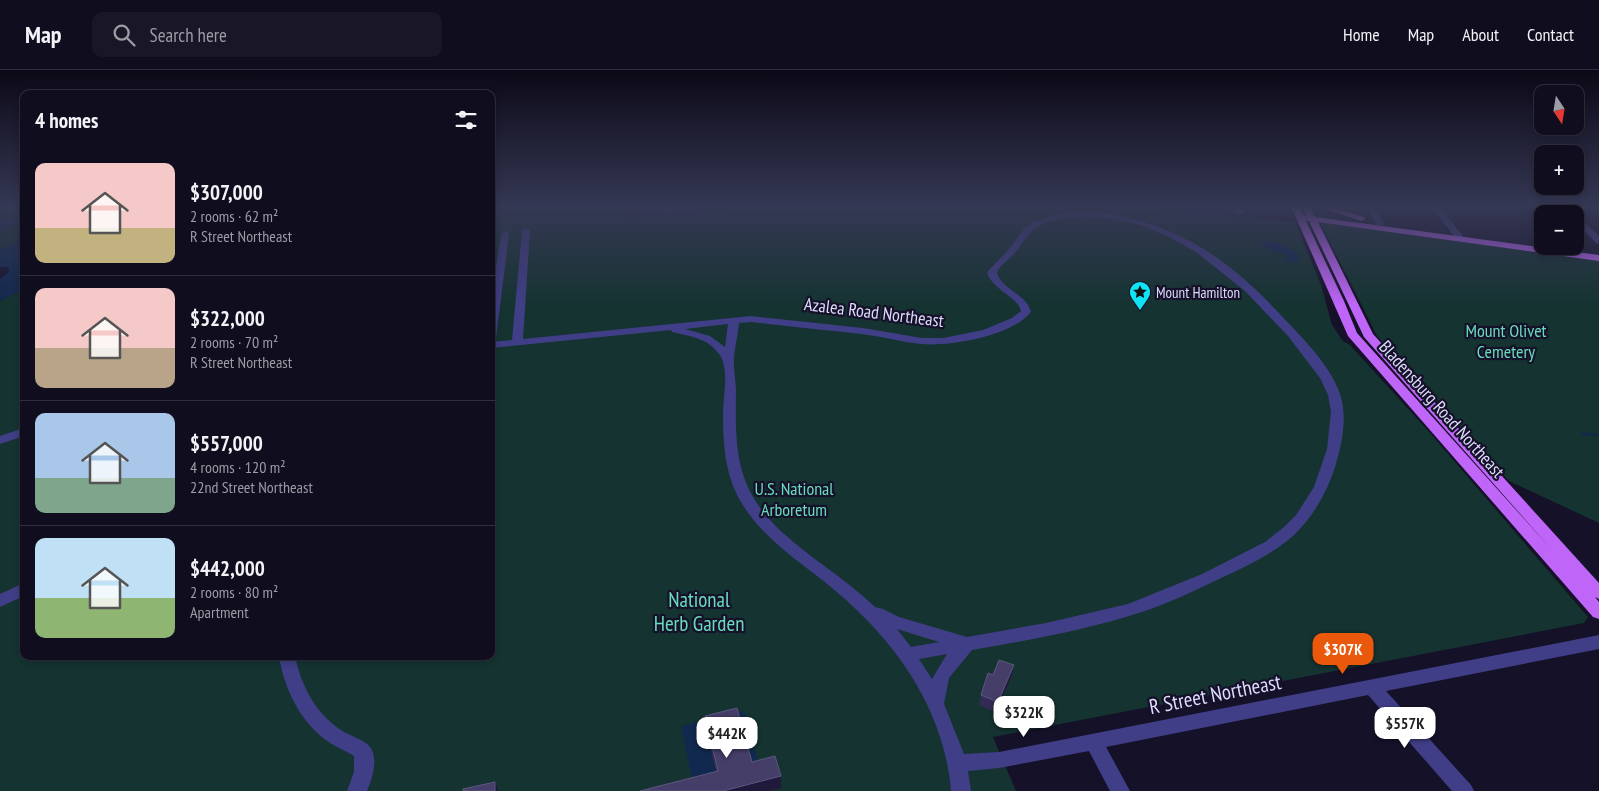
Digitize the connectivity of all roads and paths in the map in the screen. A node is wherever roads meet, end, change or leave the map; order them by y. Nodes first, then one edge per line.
1 (504, 240) edge
2 (525, 240) edge
3 (1020, 240) edge
4 (1181, 240) edge
5 (1317, 240) edge
6 (1467, 240) edge
7 (1324, 256) junction
8 (1599, 258) edge
9 (495, 309) edge
10 (734, 320) junction
11 (519, 327) junction
12 (654, 328) junction
13 (544, 339) junction
14 (517, 342) junction
15 (495, 345) edge
16 (728, 359) junction
17 (20, 433) edge
18 (0, 440) edge
19 (1513, 514) junction
20 (1529, 514) junction
21 (20, 592) edge
22 (1599, 593) edge
23 (0, 601) edge
24 (864, 605) junction
25 (1599, 613) edge
26 (1599, 642) edge
27 (967, 644) junction
28 (908, 654) junction
29 (288, 660) edge
30 (1371, 686) junction
31 (939, 711) junction
32 (1093, 741) junction
33 (958, 763) junction
34 (356, 791) edge
35 (961, 791) edge
36 (1120, 791) edge
37 (1464, 791) edge

1 - 9 street
2 - 11 street
3 - 10 street, Azalea Road Northeast
4 - 27 street, Azalea Road Northeast
5 - 7 main road, Bladensburg Road Northeast
6 - 8 main road
7 - 19 main road, Bladensburg Road Northeast
7 - 20 main road, Bladensburg Road Northeast
10 - 12 street, Azalea Road Northeast
10 - 16 street
11 - 13 street
11 - 14 street
12 - 13 street, Azalea Road Northeast
12 - 16 street, Azalea Road Northeast
13 - 14 street, Azalea Road Northeast
14 - 15 street, Azalea Road Northeast
16 - 24 street
17 - 18 street
19 - 20 main road
19 - 25 main road, Bladensburg Road Northeast
20 - 22 main road, Bladensburg Road Northeast
21 - 23 street
24 - 27 street, Azalea Road Northeast
24 - 28 street
26 - 30 street, R Street Northeast
27 - 28 street, Azalea Road Northeast
27 - 31 street
28 - 31 street
29 - 34 street
30 - 32 street, R Street Northeast
30 - 37 street
31 - 33 street
32 - 33 street, R Street Northeast
32 - 36 street
33 - 35 street

